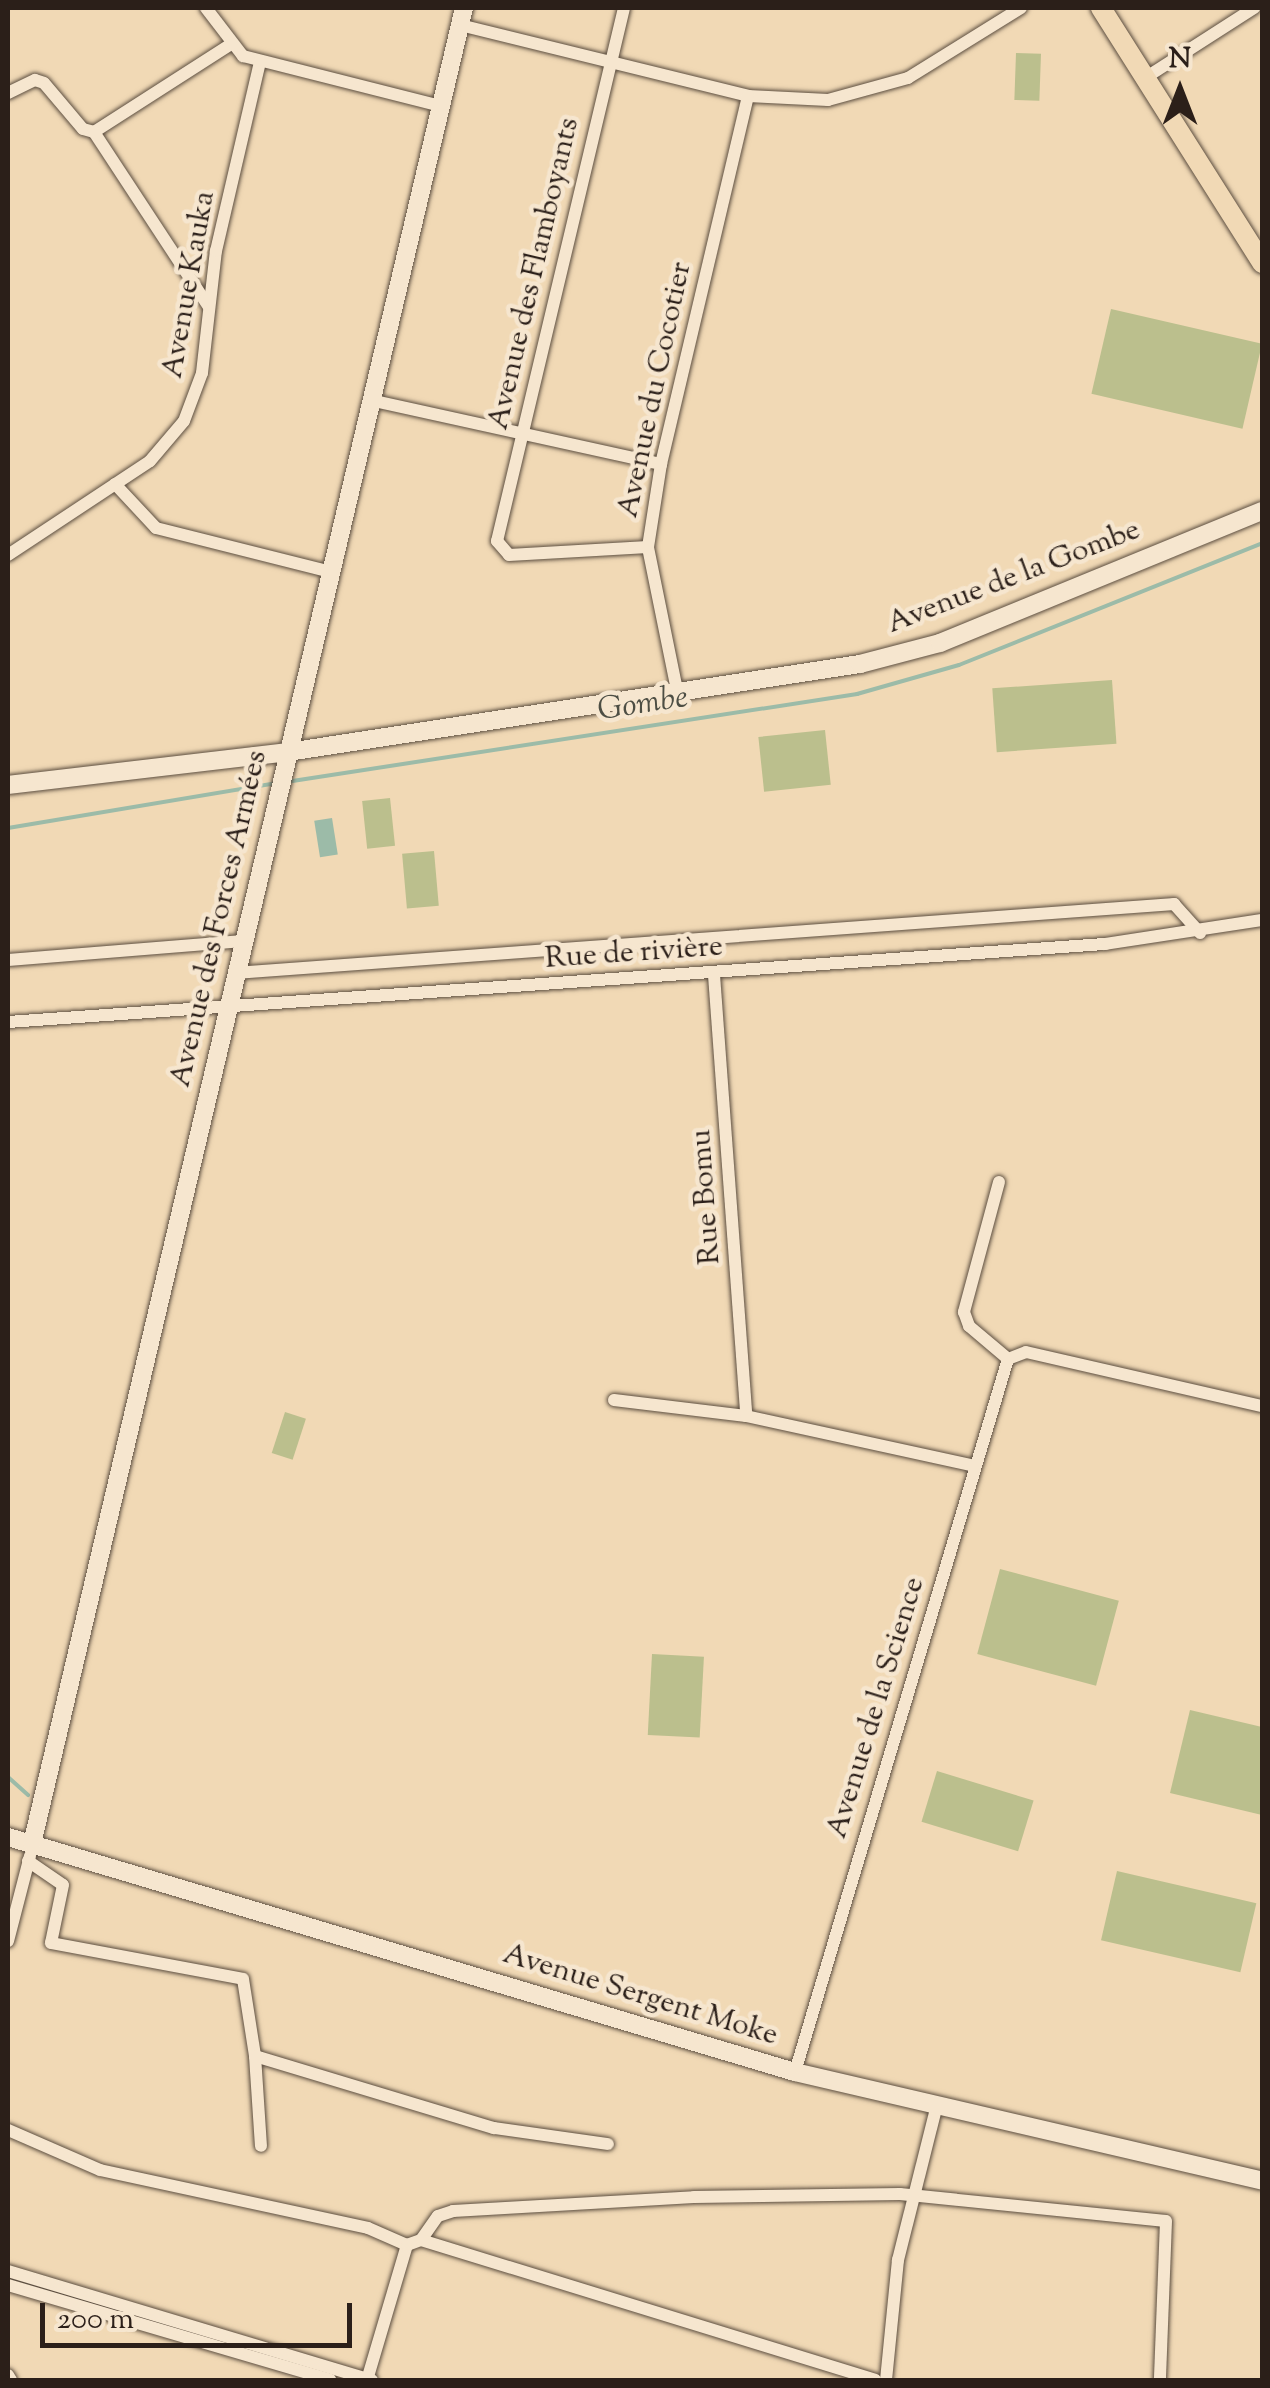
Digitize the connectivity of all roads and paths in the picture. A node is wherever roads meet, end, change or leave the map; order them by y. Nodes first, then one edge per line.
1 (206, 8) edge
2 (624, 8) edge
3 (1021, 8) edge
4 (1101, 8) edge
5 (1117, 8) edge
6 (1254, 8) edge
7 (462, 16) edge
8 (231, 44) junction
9 (260, 62) junction
10 (610, 64) junction
11 (1150, 74) junction
12 (8, 93) edge
13 (748, 96) junction
14 (440, 106) junction
15 (94, 132) junction
16 (1262, 239) edge
17 (1262, 264) edge
18 (209, 308) junction
19 (374, 401) junction
20 (522, 434) junction
21 (661, 464) junction
22 (114, 484) junction
23 (1262, 510) edge
24 (648, 547) junction
25 (8, 555) edge
26 (331, 572) junction
27 (678, 695) junction
28 (287, 760) junction
29 (8, 786) edge
30 (1262, 920) edge
31 (1200, 933) junction
32 (244, 941) junction
33 (8, 960) edge
34 (236, 973) junction
35 (714, 975) junction
36 (227, 1009) junction
37 (8, 1022) edge
38 (998, 1182) dead end
39 (1008, 1359) junction
40 (614, 1400) dead end
41 (1262, 1406) edge
42 (746, 1416) junction
43 (975, 1466) junction
44 (8, 1837) edge
45 (30, 1853) junction
46 (8, 1940) edge
47 (255, 2056) junction
48 (795, 2072) junction
49 (937, 2105) junction
50 (8, 2130) edge
51 (608, 2144) dead end
52 (261, 2146) dead end
53 (1262, 2181) edge
54 (910, 2196) junction
55 (413, 2242) junction
56 (8, 2271) edge
57 (8, 2285) edge
58 (23, 2290) junction
59 (8, 2294) edge
60 (330, 2380) edge
61 (370, 2380) edge
62 (875, 2380) edge
63 (886, 2380) edge
64 (1160, 2380) edge

1 - 8 street
2 - 10 street, Avenue des Flamboyants
3 - 13 street
4 - 11 main road
5 - 11 main road
6 - 11 street
7 - 10 street
7 - 14 street, Avenue des Forces Armées
8 - 9 street
8 - 15 street
9 - 14 street
9 - 18 street, Avenue Kauka
10 - 13 street
10 - 20 street, Avenue des Flamboyants
11 - 16 main road
11 - 17 main road
12 - 15 street
13 - 21 street, Avenue du Cocotier
14 - 19 street, Avenue des Forces Armées
15 - 18 street
18 - 22 street, Avenue Kauka
19 - 20 street
19 - 26 street, Avenue des Forces Armées
20 - 21 street
20 - 24 street, Avenue des Flamboyants
21 - 24 street, Avenue du Cocotier
22 - 25 street, Avenue Kauka
22 - 26 street
23 - 27 street, Avenue de la Gombe
24 - 27 street, Avenue du Cocotier
26 - 28 street, Avenue des Forces Armées
27 - 28 street, Avenue de la Gombe
28 - 29 street, Avenue de la Gombe
28 - 32 street, Avenue des Forces Armées
30 - 31 street, Rue de rivière
31 - 34 street
31 - 35 street, Rue de rivière
32 - 33 street
32 - 34 street, Avenue des Forces Armées
34 - 36 street, Avenue des Forces Armées
35 - 36 street, Rue de rivière
35 - 42 street, Rue Bomu
36 - 37 street, Rue de rivière
36 - 45 street, Avenue des Forces Armées
38 - 39 street
39 - 41 street
39 - 43 street, Avenue de la Science
40 - 42 street
42 - 43 street
43 - 48 street, Avenue de la Science
44 - 45 street, Avenue Sergent Moke
45 - 46 street
45 - 47 street
45 - 48 street, Avenue Sergent Moke
47 - 51 street
47 - 52 street
48 - 49 street, Avenue Sergent Moke
49 - 53 street, Avenue Sergent Moke
49 - 54 street
50 - 55 street
54 - 55 street
54 - 63 street
54 - 64 street
55 - 61 street
55 - 62 street
56 - 61 street
57 - 58 street
58 - 59 street
58 - 60 street

